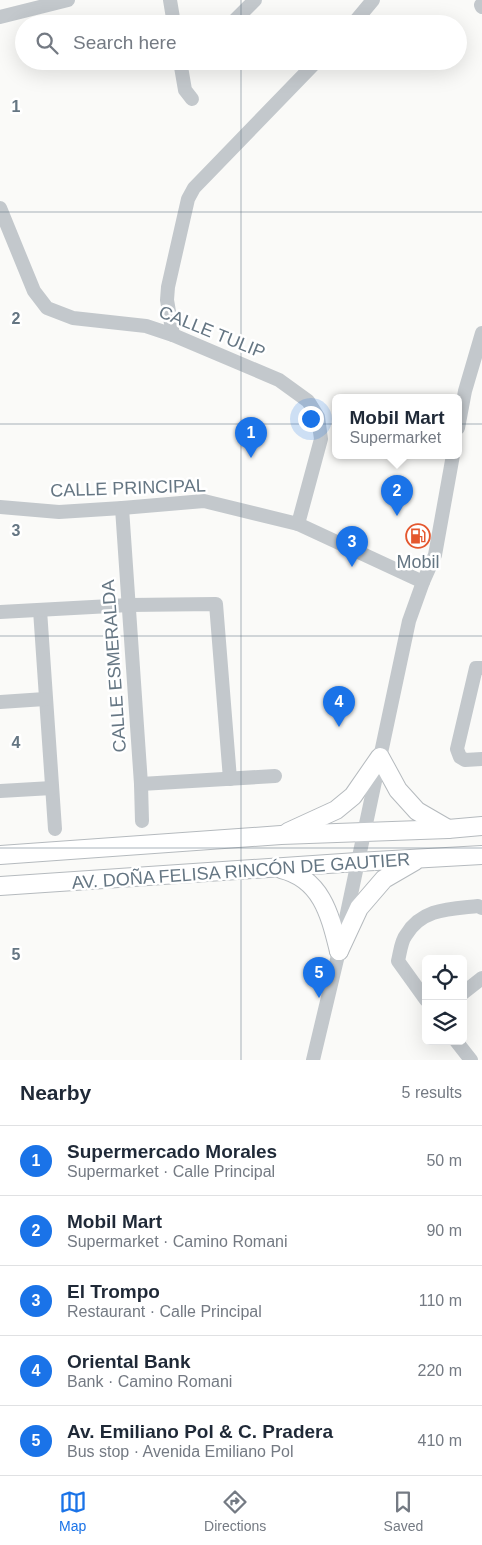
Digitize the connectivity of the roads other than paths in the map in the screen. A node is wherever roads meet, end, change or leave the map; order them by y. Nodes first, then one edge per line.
1 (68, 0) edge
2 (170, 0) edge
3 (255, 0) edge
4 (373, 0) edge
5 (172, 15) edge
6 (240, 15) edge
7 (360, 15) edge
8 (0, 17) edge
9 (182, 70) edge
10 (308, 70) edge
11 (192, 99) dead end
12 (0, 208) edge
13 (482, 333) edge
14 (173, 335) junction
15 (462, 407) edge
16 (453, 459) edge
17 (0, 507) edge
18 (122, 508) junction
19 (298, 524) junction
20 (423, 582) junction
21 (129, 605) junction
22 (40, 610) junction
23 (0, 612) edge
24 (479, 668) edge
25 (45, 699) junction
26 (0, 702) edge
27 (380, 757) junction
28 (482, 759) edge
29 (275, 776) dead end
30 (230, 779) junction
31 (140, 784) junction
32 (52, 788) junction
33 (0, 791) edge
34 (142, 822) dead end
35 (482, 826) edge
36 (55, 829) dead end
37 (448, 829) junction
38 (281, 835) junction
39 (361, 846) junction
40 (0, 855) edge
41 (482, 855) edge
42 (416, 860) junction
43 (271, 868) junction
44 (0, 886) edge
45 (482, 908) edge
46 (338, 951) junction
47 (482, 978) edge
48 (467, 989) edge
49 (422, 994) edge
50 (459, 1045) edge
51 (313, 1060) edge
52 (471, 1060) edge

1 - 8 street
2 - 5 street
3 - 6 street
4 - 7 street
9 - 11 street
10 - 14 street
12 - 14 street, CALLE TULIP
13 - 15 street
14 - 19 street, CALLE TULIP
16 - 20 street
17 - 18 street, CALLE PRINCIPAL
18 - 19 street, CALLE PRINCIPAL
18 - 21 street, CALLE ESMERALDA
19 - 20 street, CALLE PRINCIPAL
20 - 27 street
21 - 22 street
21 - 30 street
21 - 31 street, CALLE ESMERALDA
22 - 23 street
22 - 25 street
24 - 28 street
25 - 26 street
25 - 32 street
27 - 37 main road
27 - 38 main road
27 - 39 street
29 - 30 street
30 - 31 street
31 - 34 street, CALLE ESMERALDA
32 - 33 street
32 - 36 street
35 - 37 main road, AV. DOÑA FELISA RINCÓN DE GAUTIER
37 - 39 main road, AV. DOÑA FELISA RINCÓN DE GAUTIER
38 - 39 main road, AV. DOÑA FELISA RINCÓN DE GAUTIER
38 - 40 main road, AV. DOÑA FELISA RINCÓN DE GAUTIER
39 - 42 main road, AV. DOÑA FELISA RINCÓN DE GAUTIER
39 - 43 main road, AV. DOÑA FELISA RINCÓN DE GAUTIER
39 - 46 street
41 - 42 main road, AV. DOÑA FELISA RINCÓN DE GAUTIER
42 - 46 main road
43 - 44 main road, AV. DOÑA FELISA RINCÓN DE GAUTIER
43 - 46 main road
45 - 49 street
46 - 51 street
47 - 48 street
50 - 52 street

